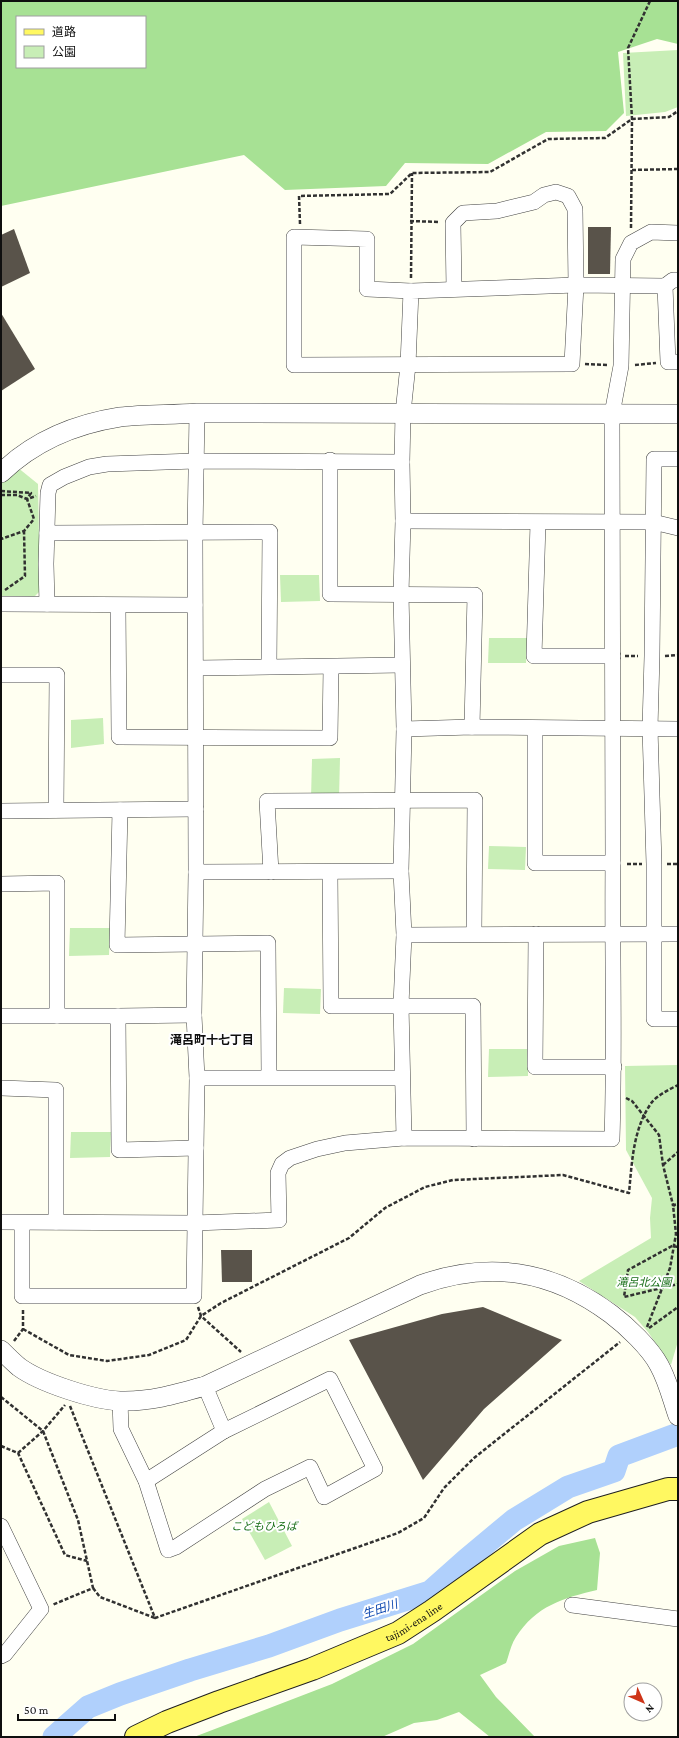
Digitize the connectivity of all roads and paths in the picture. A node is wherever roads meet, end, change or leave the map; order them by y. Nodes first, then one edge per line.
1 (650, 1) edge
2 (678, 111) edge
3 (632, 119) junction
4 (678, 169) edge
5 (632, 170) junction
6 (412, 173) junction
7 (410, 221) junction
8 (453, 223) junction
9 (678, 233) edge
10 (301, 237) junction
11 (631, 243) junction
12 (672, 283) edge
13 (576, 285) junction
14 (622, 286) junction
15 (454, 289) junction
16 (411, 291) junction
17 (678, 362) edge
18 (408, 365) junction
19 (197, 413) junction
20 (403, 413) junction
21 (612, 414) junction
22 (678, 414) edge
23 (678, 459) edge
24 (330, 460) junction
25 (195, 461) junction
26 (402, 462) junction
27 (1, 473) edge
28 (1, 491) edge
29 (48, 493) junction
30 (1, 495) edge
31 (27, 499) junction
32 (403, 521) junction
33 (613, 522) junction
34 (653, 522) junction
35 (538, 523) junction
36 (678, 528) edge
37 (24, 531) junction
38 (46, 533) junction
39 (195, 534) junction
40 (1, 539) edge
41 (1, 594) edge
42 (401, 594) junction
43 (1, 604) edge
44 (47, 604) junction
45 (195, 605) junction
46 (118, 606) junction
47 (613, 656) junction
48 (402, 665) junction
49 (269, 666) junction
50 (331, 666) junction
51 (196, 668) junction
52 (1, 675) edge
53 (472, 727) junction
54 (613, 727) junction
55 (650, 728) junction
56 (404, 729) junction
57 (535, 729) junction
58 (678, 729) edge
59 (195, 739) junction
60 (402, 800) junction
61 (196, 809) junction
62 (56, 810) junction
63 (120, 810) junction
64 (1, 811) edge
65 (613, 864) junction
66 (654, 864) junction
67 (401, 871) junction
68 (196, 872) junction
69 (271, 872) junction
70 (330, 872) junction
71 (1, 884) edge
72 (653, 933) junction
73 (474, 934) junction
74 (536, 934) junction
75 (612, 934) junction
76 (678, 934) edge
77 (404, 935) junction
78 (195, 944) junction
79 (402, 1005) junction
80 (194, 1015) junction
81 (1, 1016) edge
82 (57, 1016) junction
83 (118, 1016) junction
84 (678, 1019) edge
85 (614, 1067) junction
86 (269, 1077) junction
87 (197, 1078) junction
88 (402, 1078) junction
89 (678, 1085) edge
90 (1, 1088) edge
91 (613, 1092) junction
92 (644, 1117) junction
93 (404, 1138) junction
94 (474, 1139) junction
95 (196, 1148) junction
96 (678, 1152) edge
97 (663, 1165) junction
98 (678, 1205) edge
99 (673, 1206) junction
100 (1, 1222) edge
101 (56, 1222) junction
102 (22, 1223) junction
103 (194, 1223) junction
104 (678, 1247) edge
105 (678, 1284) edge
106 (22, 1296) junction
107 (194, 1296) junction
108 (678, 1307) edge
109 (201, 1316) junction
110 (23, 1329) junction
111 (3, 1352) edge
112 (249, 1365) junction
113 (205, 1386) junction
114 (1, 1397) edge
115 (120, 1401) junction
116 (68, 1402) dead end
117 (678, 1416) edge
118 (43, 1431) junction
119 (224, 1431) junction
120 (1, 1446) edge
121 (18, 1453) junction
122 (146, 1481) junction
123 (678, 1488) edge
124 (1, 1526) edge
125 (87, 1561) junction
126 (92, 1588) junction
127 (572, 1605) dead end
128 (42, 1609) junction
129 (155, 1618) dead end
130 (678, 1619) edge
131 (1, 1656) edge
132 (136, 1737) edge

1 - 3 path
2 - 3 path
3 - 5 path
3 - 6 path
4 - 5 path
5 - 11 path
6 - 7 path
6 - 10 path
7 - 8 path
7 - 16 path
8 - 13 street
8 - 15 street
9 - 11 street
10 - 16 street
10 - 18 street
11 - 14 street
12 - 14 street
12 - 17 street
13 - 14 street
13 - 15 street
13 - 18 street
14 - 21 street
15 - 16 street
16 - 18 street
18 - 20 street
19 - 20 street
19 - 25 street
19 - 27 street
20 - 21 street
20 - 26 street
21 - 22 street
21 - 33 street
23 - 34 street
24 - 25 street
24 - 26 street
24 - 42 street
25 - 29 street
25 - 39 street
26 - 32 street
28 - 31 path
29 - 31 path
29 - 38 street
30 - 31 path
31 - 37 path
32 - 35 street
32 - 42 street
33 - 34 street
33 - 35 street
33 - 47 street
34 - 36 street
34 - 55 street
35 - 47 street
37 - 40 path
37 - 41 path
38 - 39 street
38 - 44 street
39 - 45 street
39 - 49 street
42 - 48 street
42 - 53 street
43 - 44 street
44 - 46 street
45 - 46 street
45 - 51 street
46 - 59 street
47 - 54 street
48 - 50 street
48 - 56 street
49 - 50 street
49 - 51 street
50 - 59 street
51 - 59 street
52 - 62 street
53 - 56 street
53 - 57 street
54 - 55 street
54 - 57 street
54 - 65 street
55 - 58 street
55 - 66 street
56 - 60 street
57 - 65 street
59 - 61 street
60 - 67 street
60 - 69 street
60 - 73 street
61 - 63 street
61 - 68 street
62 - 63 street
62 - 64 street
63 - 78 street
65 - 66 path
65 - 75 street
66 - 72 street
67 - 70 street
67 - 77 street
68 - 69 street
68 - 78 street
69 - 70 street
70 - 79 street
71 - 82 street
72 - 75 street
72 - 76 street
72 - 84 street
73 - 74 street
73 - 77 street
74 - 75 street
74 - 85 street
75 - 85 street
77 - 79 street
78 - 80 street
78 - 86 street
79 - 88 street
79 - 94 street
80 - 83 street
80 - 87 street
81 - 82 street
82 - 83 street
83 - 95 street
85 - 91 street
86 - 87 street
86 - 88 street
87 - 95 street
88 - 93 street
89 - 92 path
90 - 101 street
91 - 92 path
91 - 94 street
92 - 97 path
92 - 109 path
93 - 94 street
93 - 103 street
95 - 103 street
96 - 97 path
97 - 99 path
98 - 99 path
99 - 108 path
100 - 102 street
101 - 102 street
101 - 103 street
102 - 106 street
103 - 107 street
104 - 105 path
106 - 107 street
106 - 110 path
107 - 109 path
109 - 110 path
109 - 112 path
110 - 111 path
111 - 115 street
112 - 113 street
112 - 117 street
113 - 115 street
113 - 119 street
114 - 118 path
115 - 122 street
116 - 118 path
118 - 121 path
118 - 125 path
119 - 122 street
119 - 122 street
120 - 121 path
121 - 125 path
123 - 132 main road, tajimi-ena line
124 - 128 street
125 - 126 path
126 - 128 path
126 - 129 path
127 - 130 street
128 - 131 street

